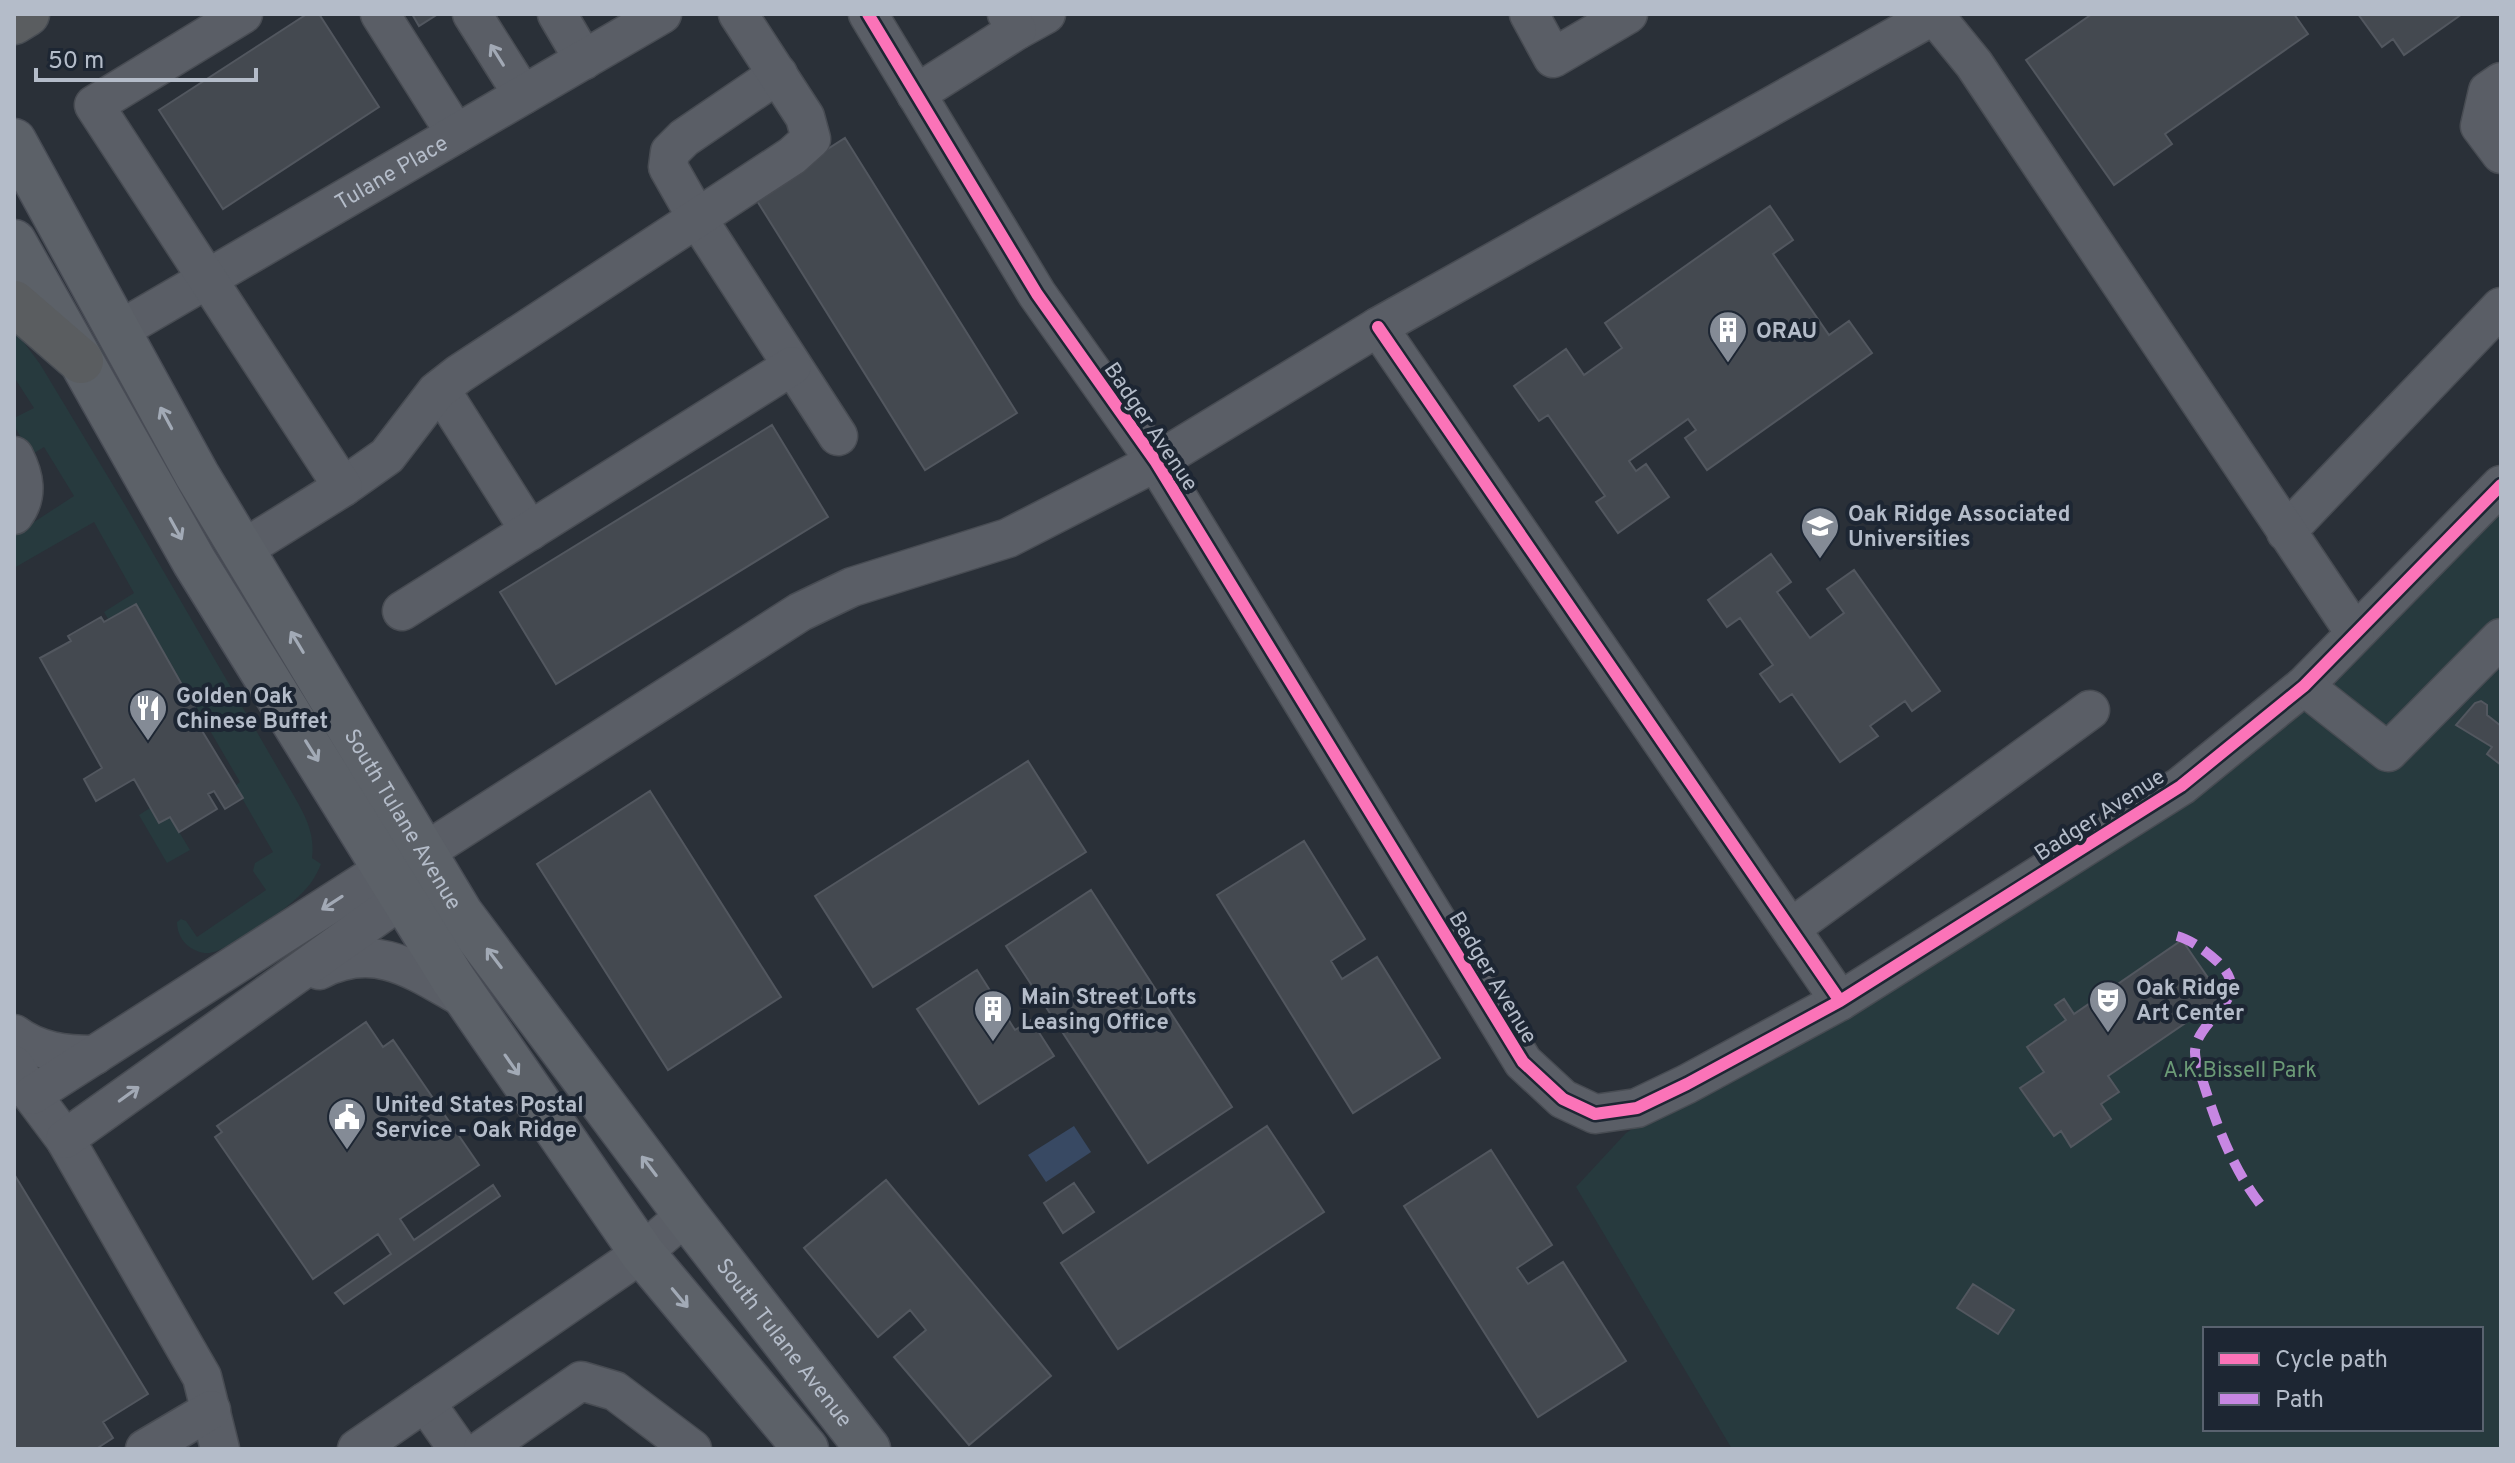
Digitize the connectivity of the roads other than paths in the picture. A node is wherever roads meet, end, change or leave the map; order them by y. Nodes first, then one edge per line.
1 (27, 14) edge
2 (243, 14) edge
3 (380, 14) edge
4 (472, 14) edge
5 (557, 14) edge
6 (662, 14) edge
7 (738, 14) edge
8 (868, 14) edge
9 (1529, 14) edge
10 (1628, 14) edge
11 (1933, 14) edge
12 (1023, 19) edge
13 (14, 22) edge
14 (584, 60) junction
15 (778, 74) junction
16 (2501, 82) edge
17 (916, 94) junction
18 (523, 95) junction
19 (456, 134) junction
20 (14, 141) edge
21 (2501, 154) edge
22 (697, 218) junction
23 (14, 242) edge
24 (208, 279) junction
25 (14, 303) edge
26 (2501, 307) edge
27 (1378, 327) junction
28 (118, 331) junction
29 (81, 361) junction
30 (792, 366) junction
31 (440, 389) junction
32 (838, 436) dead end
33 (14, 456) edge
34 (1156, 462) junction
35 (2501, 485) edge
36 (343, 487) junction
37 (14, 515) edge
38 (530, 531) junction
39 (2286, 532) junction
40 (242, 550) junction
41 (402, 611) dead end
42 (2355, 633) junction
43 (2501, 638) edge
44 (2304, 686) junction
45 (2090, 710) dead end
46 (404, 873) junction
47 (1791, 928) junction
48 (260, 1000) junction
49 (467, 1000) junction
50 (1840, 1001) junction
51 (14, 1034) edge
52 (95, 1055) junction
53 (23, 1080) edge
54 (65, 1139) junction
55 (686, 1215) junction
56 (642, 1253) junction
57 (425, 1402) junction
58 (211, 1410) junction
59 (145, 1449) edge
60 (220, 1449) edge
61 (357, 1449) edge
62 (458, 1449) edge
63 (483, 1449) edge
64 (692, 1449) edge
65 (806, 1449) edge
66 (868, 1449) edge

1 - 13 highway
2 - 24 street
3 - 19 street
18 -> 4 street
5 - 14 street
6 - 14 street, Tulane Place
7 - 15 street
8 - 17 street, Badger Avenue
9 - 10 street
11 - 27 street
11 - 39 street
12 - 17 street
14 - 18 street, Tulane Place
15 - 22 street
15 - 22 street
16 - 21 street
17 - 34 street, Badger Avenue
18 - 19 street, Tulane Place
19 - 24 street, Tulane Place
20 - 28 main road, South Tulane Avenue
22 - 30 street
22 - 31 street
23 - 29 main road, South Tulane Avenue
24 - 28 street, Tulane Place
24 - 36 street
25 - 29 highway
26 - 39 street
27 - 34 street
27 - 47 street
40 -> 28 main road, South Tulane Avenue
29 -> 46 main road, South Tulane Avenue
30 - 32 street
30 - 38 street
31 - 36 street
31 - 38 street
33 - 37 street
34 - 46 street
34 - 50 street, Badger Avenue
35 - 42 street, Badger Avenue
36 - 40 street
38 - 41 street
39 - 42 street
46 -> 40 main road, South Tulane Avenue
42 - 44 street, Badger Avenue
43 - 44 street
44 - 50 street, Badger Avenue
45 - 47 street
46 - 48 street
46 - 49 main road, South Tulane Avenue
46 -> 52 street
55 -> 46 main road, South Tulane Avenue
47 - 50 street
48 - 49 street
54 -> 48 street
49 -> 56 main road, South Tulane Avenue
51 - 52 street
52 - 53 street
53 - 54 street
54 - 58 street
55 - 56 street
55 - 66 main road, South Tulane Avenue
56 - 57 street
56 -> 65 main road, South Tulane Avenue
57 - 61 street
57 - 62 street
58 - 59 street
58 - 60 street
63 - 64 street

